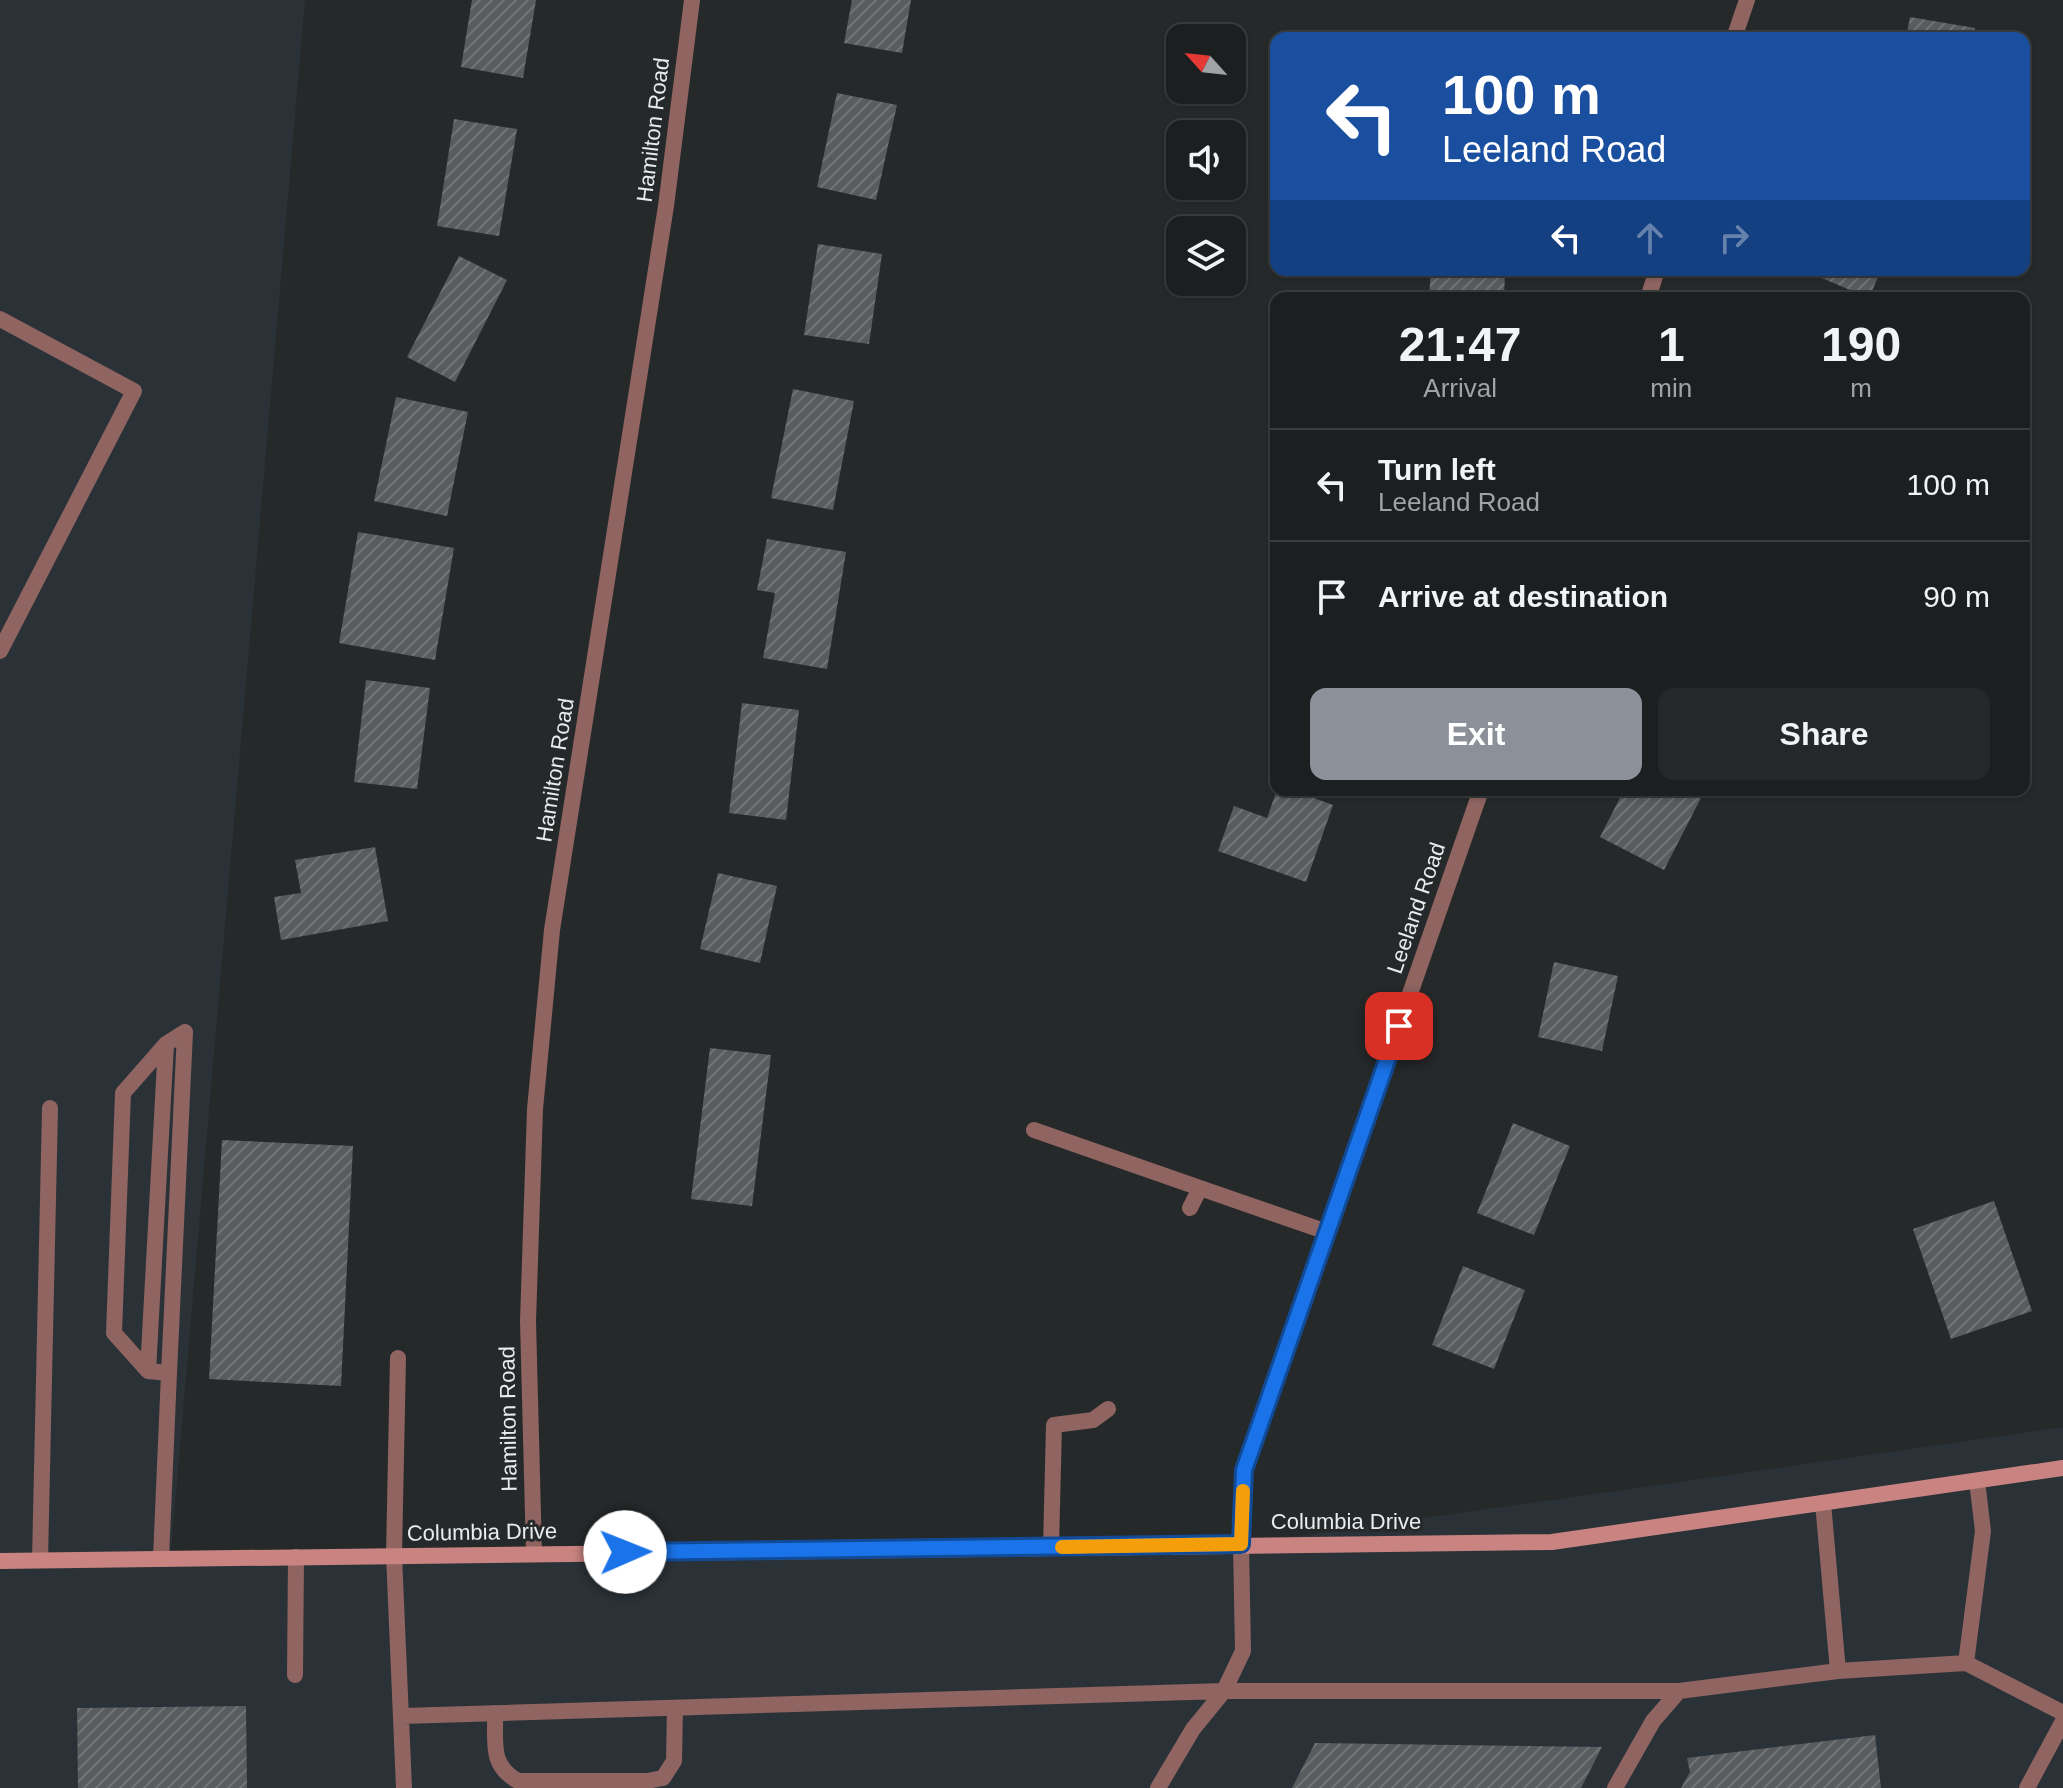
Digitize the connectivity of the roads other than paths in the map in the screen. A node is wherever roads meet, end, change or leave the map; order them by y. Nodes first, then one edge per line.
1 (692, 0) edge
2 (1747, 0) edge
3 (1736, 32) edge
4 (0, 319) edge
5 (0, 651) edge
6 (1479, 796) edge
7 (166, 1044) junction
8 (50, 1108) dead end
9 (1034, 1130) dead end
10 (1200, 1188) junction
11 (1190, 1208) dead end
12 (1327, 1232) junction
13 (398, 1358) dead end
14 (148, 1371) junction
15 (169, 1373) junction
16 (1108, 1409) dead end
17 (2063, 1468) edge
18 (1977, 1481) junction
19 (1823, 1503) junction
20 (1241, 1544) junction
21 (1051, 1547) junction
22 (534, 1553) junction
23 (394, 1555) junction
24 (296, 1557) junction
25 (161, 1558) junction
26 (40, 1560) junction
27 (0, 1561) edge
28 (1966, 1663) junction
29 (1838, 1671) junction
30 (295, 1675) dead end
31 (1224, 1691) junction
32 (1679, 1691) junction
33 (675, 1708) junction
34 (495, 1713) junction
35 (2063, 1713) edge
36 (402, 1716) junction
37 (2063, 1721) edge
38 (404, 1788) edge
39 (1158, 1788) edge
40 (1615, 1788) edge
41 (2027, 1788) edge

1 - 22 street, Hamilton Road
2 - 3 street
4 - 5 street
6 - 12 street, Leeland Road
7 - 14 street
7 - 14 street
7 - 15 street
8 - 26 street
9 - 10 street
10 - 11 street
10 - 12 street
12 - 20 street, Leeland Road
13 - 23 street
14 - 15 street
15 - 25 street
16 - 21 street
17 - 18 main road, Columbia Drive
18 - 19 main road, Columbia Drive
18 - 28 street
19 - 20 main road, Columbia Drive
19 - 29 street
20 - 21 main road, Columbia Drive
20 - 31 street, Leeland Road
21 - 22 main road, Columbia Drive
22 - 23 main road, Columbia Drive
23 - 24 main road, Columbia Drive
23 - 36 street
24 - 25 main road, Columbia Drive
24 - 30 street
25 - 26 main road, Columbia Drive
26 - 27 main road, Columbia Drive
28 - 29 street
28 - 35 street
29 - 32 street
31 - 32 street
31 - 33 street
31 - 39 street, Leeland Road
32 - 40 street
33 - 34 street
33 - 34 street
34 - 36 street
36 - 38 street
37 - 41 street

